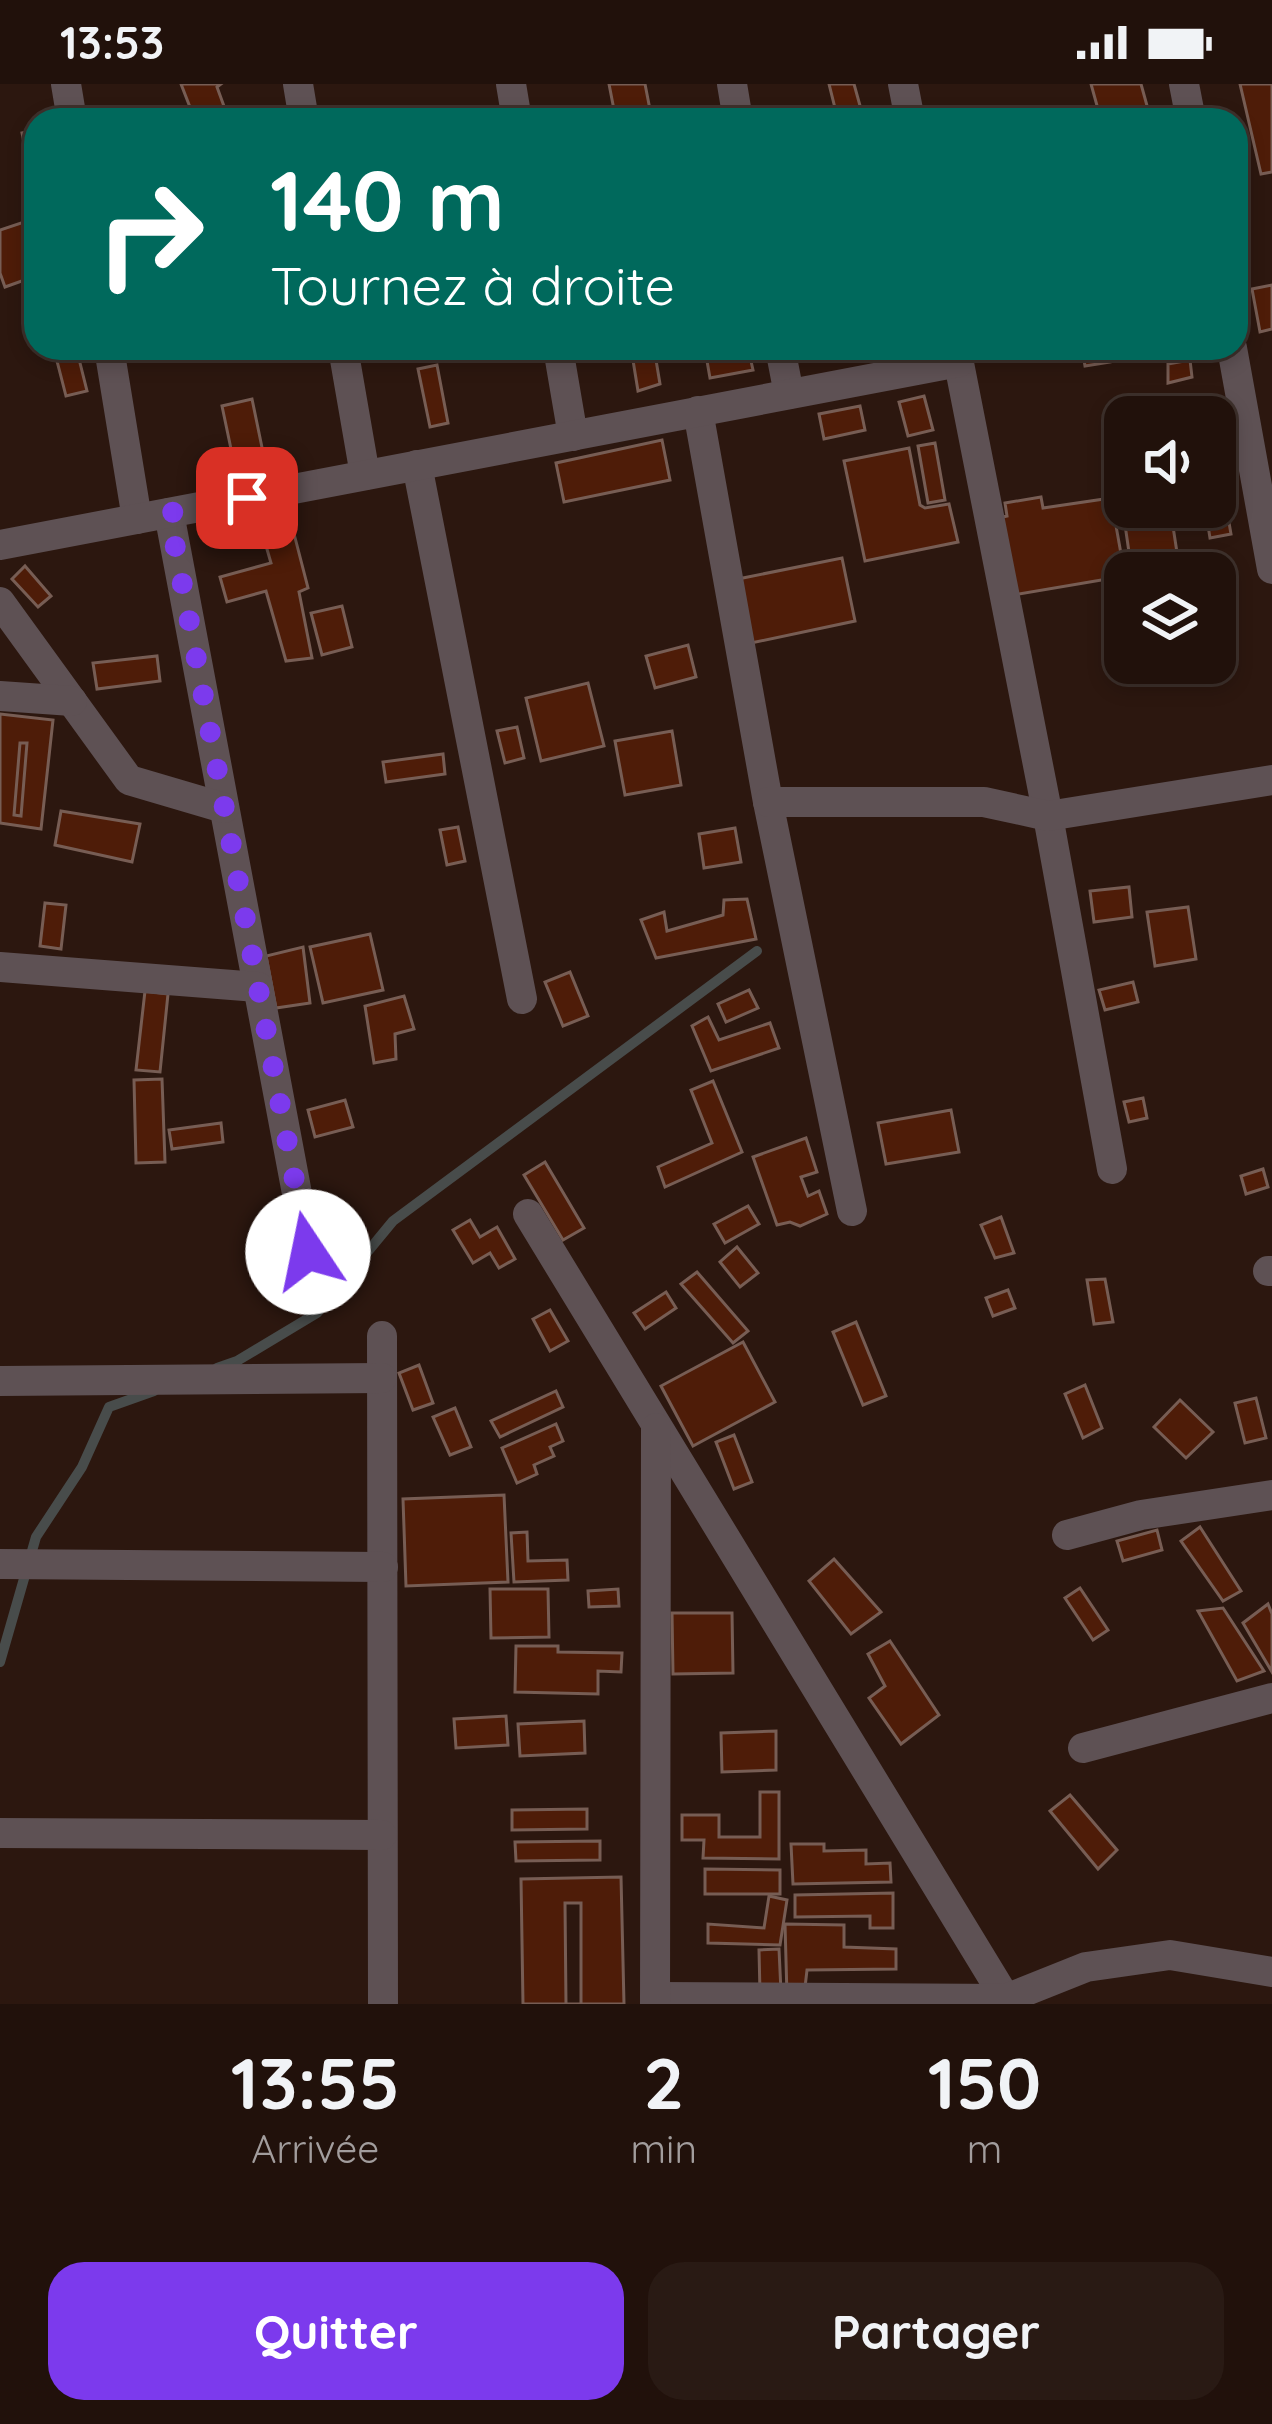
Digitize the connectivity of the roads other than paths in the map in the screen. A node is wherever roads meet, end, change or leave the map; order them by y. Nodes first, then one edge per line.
1 (111, 360) edge
2 (345, 360) edge
3 (559, 360) edge
4 (782, 360) edge
5 (935, 360) edge
6 (958, 360) edge
7 (1234, 360) edge
8 (789, 394) junction
9 (698, 411) junction
10 (573, 436) junction
11 (417, 465) junction
12 (365, 475) junction
13 (169, 513) junction
14 (137, 519) junction
15 (0, 545) edge
16 (1272, 569) edge
17 (0, 602) edge
18 (0, 696) edge
19 (72, 701) junction
20 (1272, 780) edge
21 (768, 802) junction
22 (224, 808) junction
23 (1048, 816) junction
24 (0, 967) edge
25 (258, 987) junction
26 (522, 999) dead end
27 (1112, 1168) dead end
28 (852, 1211) dead end
29 (528, 1214) dead end
30 (308, 1252) dead end
31 (382, 1336) dead end
32 (382, 1378) junction
33 (0, 1381) edge
34 (656, 1424) junction
35 (1272, 1495) edge
36 (1067, 1535) dead end
37 (0, 1564) edge
38 (383, 1567) junction
39 (1272, 1698) edge
40 (1083, 1748) dead end
41 (0, 1833) edge
42 (382, 1835) junction
43 (1272, 1972) edge
44 (655, 2000) edge
45 (1007, 2002) edge
46 (382, 2004) edge

1 - 14 street
2 - 12 street
3 - 10 street
4 - 8 street
5 - 8 street
6 - 23 street
7 - 16 street
8 - 9 street
9 - 10 street
9 - 21 street
10 - 11 street
11 - 12 street
11 - 26 street
12 - 13 street
13 - 14 street
13 - 22 street
14 - 15 street
17 - 19 street
18 - 19 street
19 - 22 street
20 - 23 street
21 - 23 street
21 - 28 street
22 - 25 street
23 - 27 street
24 - 25 street
25 - 30 street
29 - 34 street
31 - 32 street
32 - 33 street
32 - 38 street
34 - 44 street
34 - 45 street
35 - 36 street
37 - 38 street
38 - 42 street
39 - 40 street
41 - 42 street
42 - 46 street
43 - 45 street
44 - 45 street

